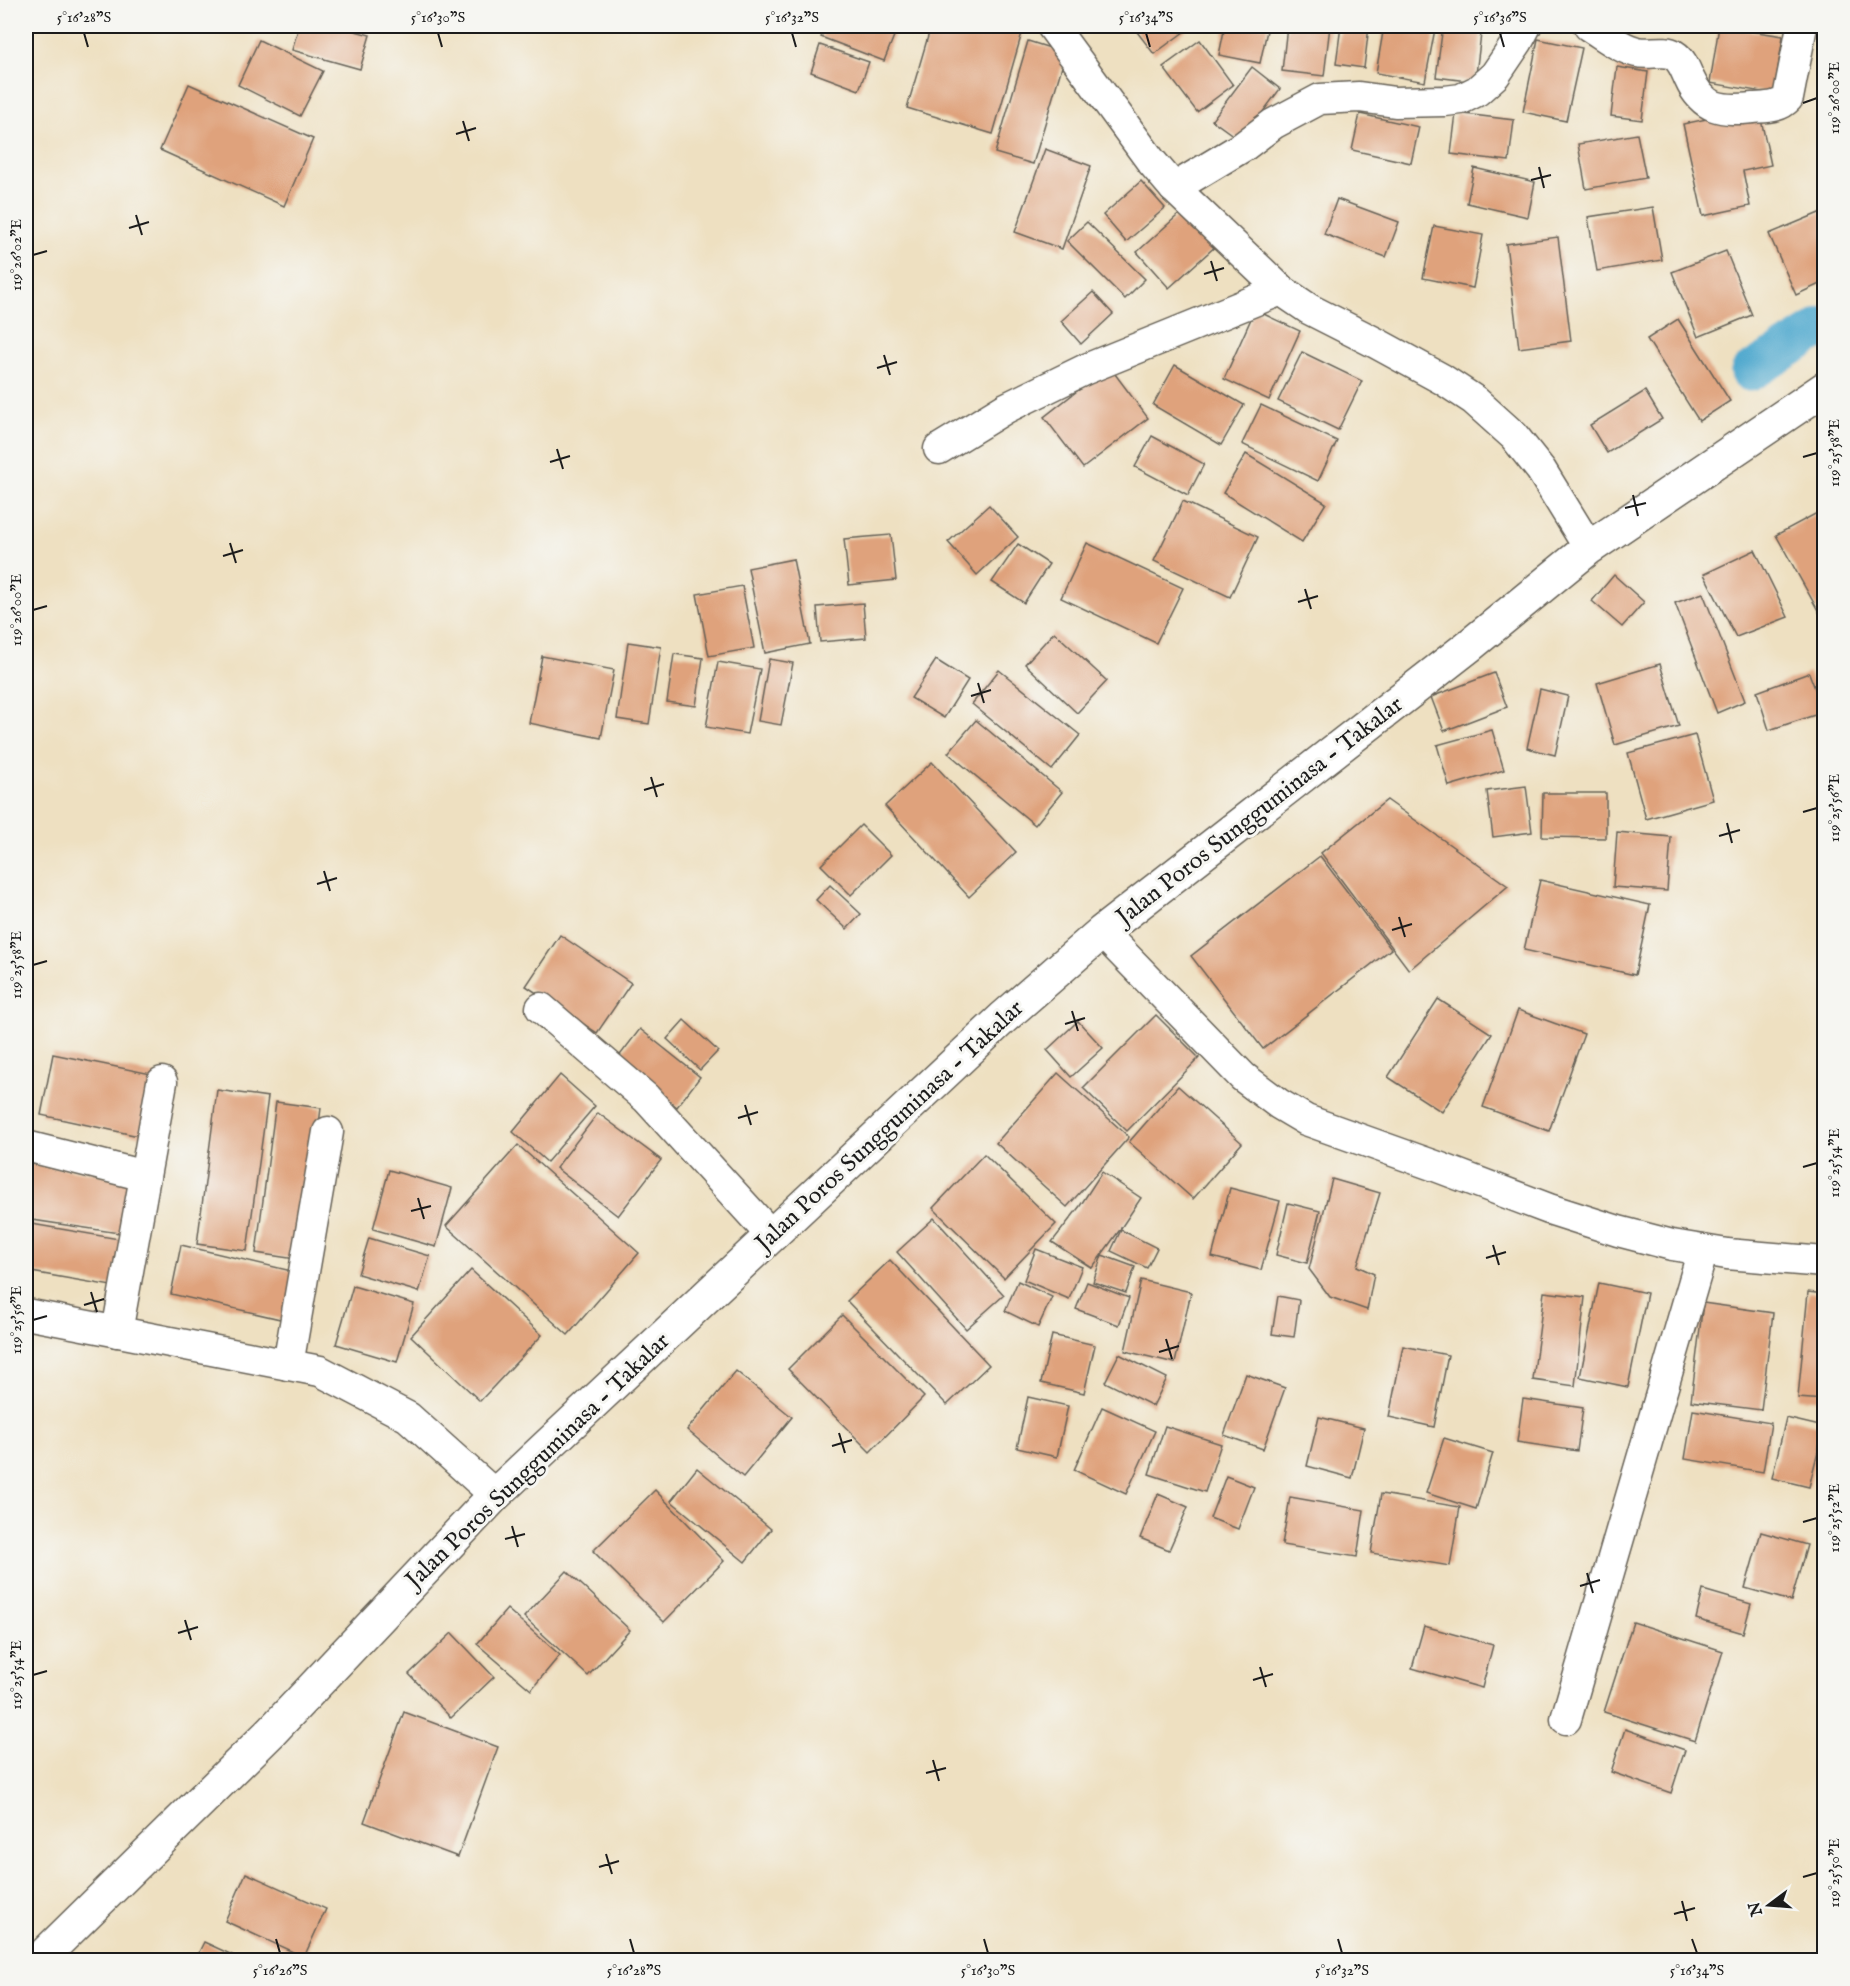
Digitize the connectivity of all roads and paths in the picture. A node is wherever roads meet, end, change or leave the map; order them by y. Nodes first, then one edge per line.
1 (1052, 26) edge
2 (1526, 26) edge
3 (1589, 26) edge
4 (1802, 26) edge
5 (1174, 188) junction
6 (1281, 290) junction
7 (1824, 389) edge
8 (939, 449) dead end
9 (1589, 548) junction
10 (1102, 932) junction
11 (541, 1008) dead end
12 (162, 1082) dead end
13 (328, 1132) dead end
14 (26, 1146) edge
15 (145, 1176) junction
16 (771, 1235) junction
17 (1703, 1250) junction
18 (1824, 1262) edge
19 (26, 1314) edge
20 (117, 1332) junction
21 (288, 1365) junction
22 (495, 1495) junction
23 (1566, 1719) dead end
24 (39, 1960) edge

1 - 5 street
2 - 5 street
3 - 4 street
5 - 6 street
6 - 8 street
6 - 9 street
7 - 9 highway, Jalan Poros Sungguminasa - Takalar
9 - 10 highway, Jalan Poros Sungguminasa - Takalar
10 - 16 highway, Jalan Poros Sungguminasa - Takalar
10 - 17 street
11 - 16 street
12 - 15 street
13 - 21 street
14 - 15 street
15 - 20 street
16 - 22 highway, Jalan Poros Sungguminasa - Takalar
17 - 18 street
17 - 23 street
19 - 20 street
20 - 21 street
21 - 22 street
22 - 24 highway, Jalan Poros Sungguminasa - Takalar

